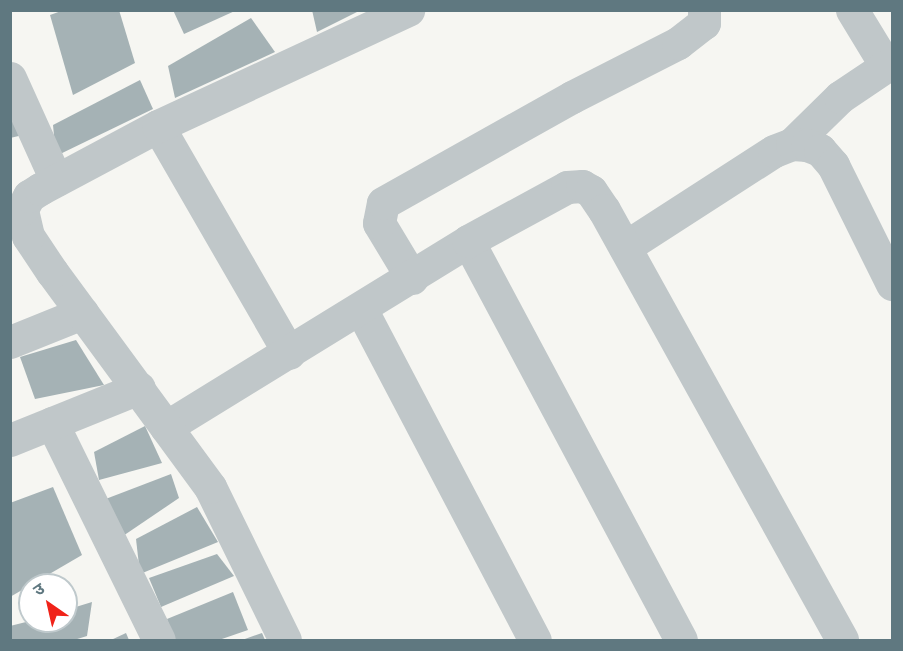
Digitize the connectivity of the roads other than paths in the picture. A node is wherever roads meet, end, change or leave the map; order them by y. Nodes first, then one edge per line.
1 (408, 10) edge
2 (704, 10) edge
3 (852, 10) edge
4 (889, 64) edge
5 (10, 78) edge
6 (158, 126) junction
7 (792, 144) junction
8 (56, 180) junction
9 (468, 241) junction
10 (625, 247) junction
11 (412, 278) junction
12 (892, 284) edge
13 (361, 309) junction
14 (82, 314) junction
15 (10, 342) edge
16 (289, 353) junction
17 (139, 388) junction
18 (52, 423) junction
19 (166, 427) junction
20 (10, 440) edge
21 (159, 640) edge
22 (285, 640) edge
23 (535, 640) edge
24 (681, 640) edge
25 (842, 640) edge

1 - 6 street
2 - 11 street
3 - 4 street
4 - 7 street
5 - 8 street
6 - 8 street
6 - 16 street
7 - 10 street
7 - 12 street
8 - 14 street
9 - 10 street
9 - 11 street
9 - 24 street
10 - 25 street
11 - 13 street
13 - 16 street
13 - 23 street
14 - 15 street
14 - 17 street
16 - 19 street
17 - 18 street
17 - 19 street
18 - 20 street
18 - 21 street
19 - 22 street

